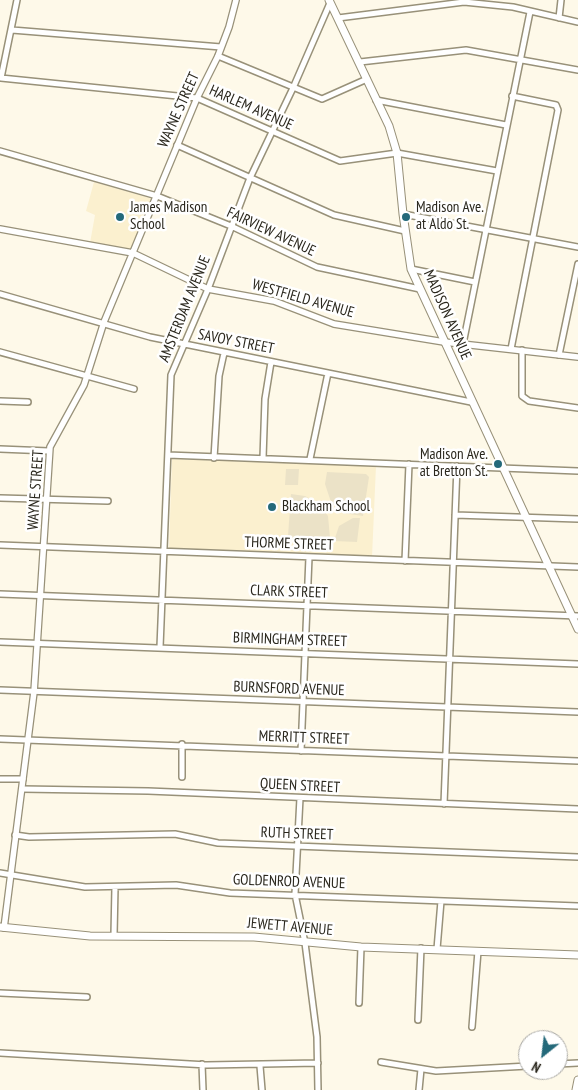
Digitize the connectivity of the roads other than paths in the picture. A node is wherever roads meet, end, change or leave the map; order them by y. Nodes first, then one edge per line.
1 (17, 0) edge
2 (236, 0) edge
3 (513, 0) edge
4 (561, 0) edge
5 (330, 1) edge
6 (464, 1) edge
7 (513, 7) junction
8 (530, 12) junction
9 (338, 18) junction
10 (558, 18) junction
11 (578, 22) edge
12 (12, 30) junction
13 (221, 47) junction
14 (218, 56) junction
15 (520, 59) junction
16 (360, 62) junction
17 (578, 70) edge
18 (1, 78) edge
19 (367, 79) junction
20 (293, 88) junction
21 (512, 96) junction
22 (196, 98) junction
23 (376, 100) junction
24 (506, 125) junction
25 (271, 130) junction
26 (177, 145) junction
27 (0, 151) edge
28 (397, 153) junction
29 (497, 172) junction
30 (250, 178) junction
31 (157, 196) junction
32 (403, 214) junction
33 (231, 226) junction
34 (486, 228) junction
35 (0, 229) edge
36 (405, 231) junction
37 (534, 240) junction
38 (578, 247) edge
39 (133, 253) junction
40 (578, 264) edge
41 (411, 269) junction
42 (475, 282) junction
43 (208, 289) junction
44 (420, 289) junction
45 (0, 294) edge
46 (104, 322) junction
47 (444, 342) junction
48 (463, 344) junction
49 (184, 345) junction
50 (511, 349) junction
51 (522, 350) junction
52 (0, 352) edge
53 (224, 353) junction
54 (559, 355) junction
55 (578, 357) edge
56 (271, 362) junction
57 (328, 373) junction
58 (88, 376) junction
59 (134, 389) dead end
60 (0, 401) edge
61 (28, 402) dead end
62 (471, 402) junction
63 (578, 408) edge
64 (0, 450) edge
65 (49, 451) junction
66 (168, 455) junction
67 (214, 458) junction
68 (263, 458) junction
69 (310, 460) junction
70 (409, 464) junction
71 (457, 466) junction
72 (504, 468) junction
73 (578, 471) edge
74 (0, 498) edge
75 (47, 500) junction
76 (108, 501) dead end
77 (455, 515) junction
78 (526, 518) junction
79 (578, 519) edge
80 (0, 545) edge
81 (45, 547) junction
82 (164, 552) junction
83 (309, 557) junction
84 (405, 561) junction
85 (454, 563) junction
86 (549, 566) junction
87 (578, 567) edge
88 (0, 594) edge
89 (41, 595) junction
90 (162, 600) junction
91 (307, 605) junction
92 (452, 611) junction
93 (575, 616) edge
94 (578, 629) edge
95 (0, 642) edge
96 (38, 644) junction
97 (160, 647) junction
98 (305, 654) junction
99 (450, 659) junction
100 (578, 664) edge
101 (0, 690) edge
102 (34, 692) junction
103 (303, 703) junction
104 (448, 707) junction
105 (578, 712) edge
106 (0, 739) edge
107 (28, 741) junction
108 (182, 744) junction
109 (301, 751) junction
110 (446, 755) junction
111 (578, 761) edge
112 (182, 777) dead end
113 (0, 779) edge
114 (23, 779) junction
115 (22, 789) junction
116 (300, 798) junction
117 (444, 804) junction
118 (578, 809) edge
119 (16, 835) junction
120 (298, 847) junction
121 (578, 857) edge
122 (0, 873) edge
123 (10, 875) junction
124 (115, 887) junction
125 (295, 894) junction
126 (441, 901) junction
127 (578, 906) edge
128 (2, 928) edge
129 (114, 934) junction
130 (305, 943) junction
131 (361, 947) junction
132 (421, 948) junction
133 (437, 949) junction
134 (478, 951) junction
135 (578, 955) edge
136 (0, 993) edge
137 (87, 997) dead end
138 (359, 1003) dead end
139 (418, 1020) dead end
140 (472, 1027) dead end
141 (0, 1052) edge
142 (382, 1062) dead end
143 (318, 1063) junction
144 (202, 1064) junction
145 (260, 1066) junction
146 (518, 1067) edge
147 (421, 1069) junction
148 (578, 1080) edge
149 (203, 1090) edge
150 (262, 1090) edge
151 (318, 1090) edge
152 (420, 1090) edge
153 (576, 1090) edge

1 - 12 street
2 - 13 street, WAYNE STREET
3 - 7 street
4 - 10 street
5 - 9 main road, MADISON AVENUE
5 - 20 street, AMSTERDAM AVENUE
6 - 7 street
6 - 9 street
7 - 8 street
8 - 10 street
8 - 15 street
9 - 16 main road, MADISON AVENUE
10 - 11 street
12 - 13 street
12 - 18 street
13 - 14 street, WAYNE STREET
14 - 20 street
14 - 22 street, WAYNE STREET
15 - 16 street
15 - 17 street
15 - 21 street
16 - 19 main road, MADISON AVENUE
18 - 22 street, HARLEM AVENUE
19 - 20 street
19 - 23 main road, MADISON AVENUE
20 - 25 street, AMSTERDAM AVENUE
21 - 24 street
21 - 37 street
22 - 25 street, HARLEM AVENUE
22 - 26 street, WAYNE STREET
23 - 24 street
23 - 28 main road, MADISON AVENUE
24 - 29 street
25 - 28 street, HARLEM AVENUE
25 - 30 street, AMSTERDAM AVENUE
26 - 30 street
26 - 31 street, WAYNE STREET
27 - 31 street, FAIRVIEW AVENUE
28 - 29 street, HARLEM AVENUE
28 - 32 main road, MADISON AVENUE
29 - 34 street
30 - 33 street, AMSTERDAM AVENUE
30 - 36 street
31 - 33 street, FAIRVIEW AVENUE
31 - 39 street, WAYNE STREET
32 - 34 street
32 - 36 main road, MADISON AVENUE
33 - 43 street, AMSTERDAM AVENUE
33 - 44 street, FAIRVIEW AVENUE
34 - 37 street
34 - 42 street
35 - 39 street, WESTFIELD AVENUE
36 - 41 main road, MADISON AVENUE
37 - 38 street
37 - 50 street
39 - 43 street, WESTFIELD AVENUE
39 - 46 street, WAYNE STREET
40 - 54 street
41 - 42 street
41 - 44 main road, MADISON AVENUE
42 - 48 street
43 - 47 street, WESTFIELD AVENUE
43 - 49 street, AMSTERDAM AVENUE
44 - 47 main road, MADISON AVENUE
45 - 46 street, SAVOY STREET
46 - 49 street, SAVOY STREET
46 - 58 street, WAYNE STREET
47 - 48 street, WESTFIELD AVENUE
47 - 62 main road, MADISON AVENUE
48 - 50 street, WESTFIELD AVENUE
49 - 53 street, SAVOY STREET
49 - 66 street, AMSTERDAM AVENUE
50 - 51 street, WESTFIELD AVENUE
51 - 54 street, WESTFIELD AVENUE
51 - 63 street
52 - 58 street
53 - 56 street, SAVOY STREET
53 - 67 street
54 - 55 street, WESTFIELD AVENUE
56 - 57 street, SAVOY STREET
56 - 68 street
57 - 62 street, SAVOY STREET
57 - 69 street
58 - 59 street
58 - 65 street, WAYNE STREET
60 - 61 street
62 - 72 main road, MADISON AVENUE
64 - 65 street
65 - 75 street, WAYNE STREET
66 - 67 street
66 - 82 street, AMSTERDAM AVENUE
67 - 68 street
68 - 69 street
69 - 70 street
70 - 71 street
70 - 84 street
71 - 72 street
71 - 77 street
72 - 73 street
72 - 78 main road, MADISON AVENUE
74 - 75 street
75 - 76 street
75 - 81 street, WAYNE STREET
77 - 78 street
77 - 85 street
78 - 79 street
78 - 86 main road, MADISON AVENUE
80 - 81 street, THORME STREET
81 - 82 street, THORME STREET
81 - 89 street, WAYNE STREET
82 - 83 street, THORME STREET
82 - 90 street, AMSTERDAM AVENUE
83 - 84 street, THORME STREET
83 - 91 street
84 - 85 street, THORME STREET
85 - 86 street, THORME STREET
85 - 92 street
86 - 87 street, THORME STREET
86 - 93 main road, MADISON AVENUE
88 - 89 street, CLARK STREET
89 - 90 street, CLARK STREET
89 - 96 street, WAYNE STREET
90 - 91 street, CLARK STREET
90 - 97 street, AMSTERDAM AVENUE
91 - 92 street, CLARK STREET
91 - 98 street
92 - 93 street, CLARK STREET
92 - 99 street
93 - 94 main road, MADISON AVENUE
95 - 96 street, BIRMINGHAM STREET
96 - 97 street, BIRMINGHAM STREET
96 - 102 street, WAYNE STREET
97 - 98 street, BIRMINGHAM STREET
98 - 99 street, BIRMINGHAM STREET
98 - 103 street
99 - 100 street, BIRMINGHAM STREET
99 - 104 street
101 - 102 street, BURNSFORD AVENUE
102 - 103 street, BURNSFORD AVENUE
102 - 107 street, WAYNE STREET
103 - 104 street, BURNSFORD AVENUE
103 - 109 street
104 - 105 street, BURNSFORD AVENUE
104 - 110 street
106 - 107 street, MERRITT STREET
107 - 108 street, MERRITT STREET
107 - 114 street, WAYNE STREET
108 - 109 street, MERRITT STREET
108 - 112 street
109 - 110 street, MERRITT STREET
110 - 111 street, MERRITT STREET
110 - 117 street
113 - 114 street
114 - 115 street, WAYNE STREET
115 - 116 street, QUEEN STREET
115 - 119 street, WAYNE STREET
116 - 117 street, QUEEN STREET
116 - 120 street
117 - 118 street, QUEEN STREET
119 - 120 street, RUTH STREET
119 - 123 street, WAYNE STREET
120 - 121 street, RUTH STREET
120 - 125 street
122 - 123 street, GOLDENROD AVENUE
123 - 124 street, GOLDENROD AVENUE
123 - 128 street, WAYNE STREET
124 - 125 street, GOLDENROD AVENUE
124 - 129 street
125 - 126 street, GOLDENROD AVENUE
125 - 130 street
126 - 127 street, GOLDENROD AVENUE
126 - 133 street
128 - 129 main road, JEWETT AVENUE
129 - 130 main road, JEWETT AVENUE
130 - 131 main road, JEWETT AVENUE
130 - 143 street
131 - 132 main road, JEWETT AVENUE
131 - 138 street
132 - 133 main road, JEWETT AVENUE
132 - 139 street
133 - 134 main road, JEWETT AVENUE
134 - 135 main road, JEWETT AVENUE
134 - 140 street
136 - 137 street
141 - 144 street
142 - 147 street
143 - 145 street
143 - 151 street
144 - 145 street
144 - 149 street
145 - 150 street
146 - 147 street
147 - 152 street
148 - 153 main road

